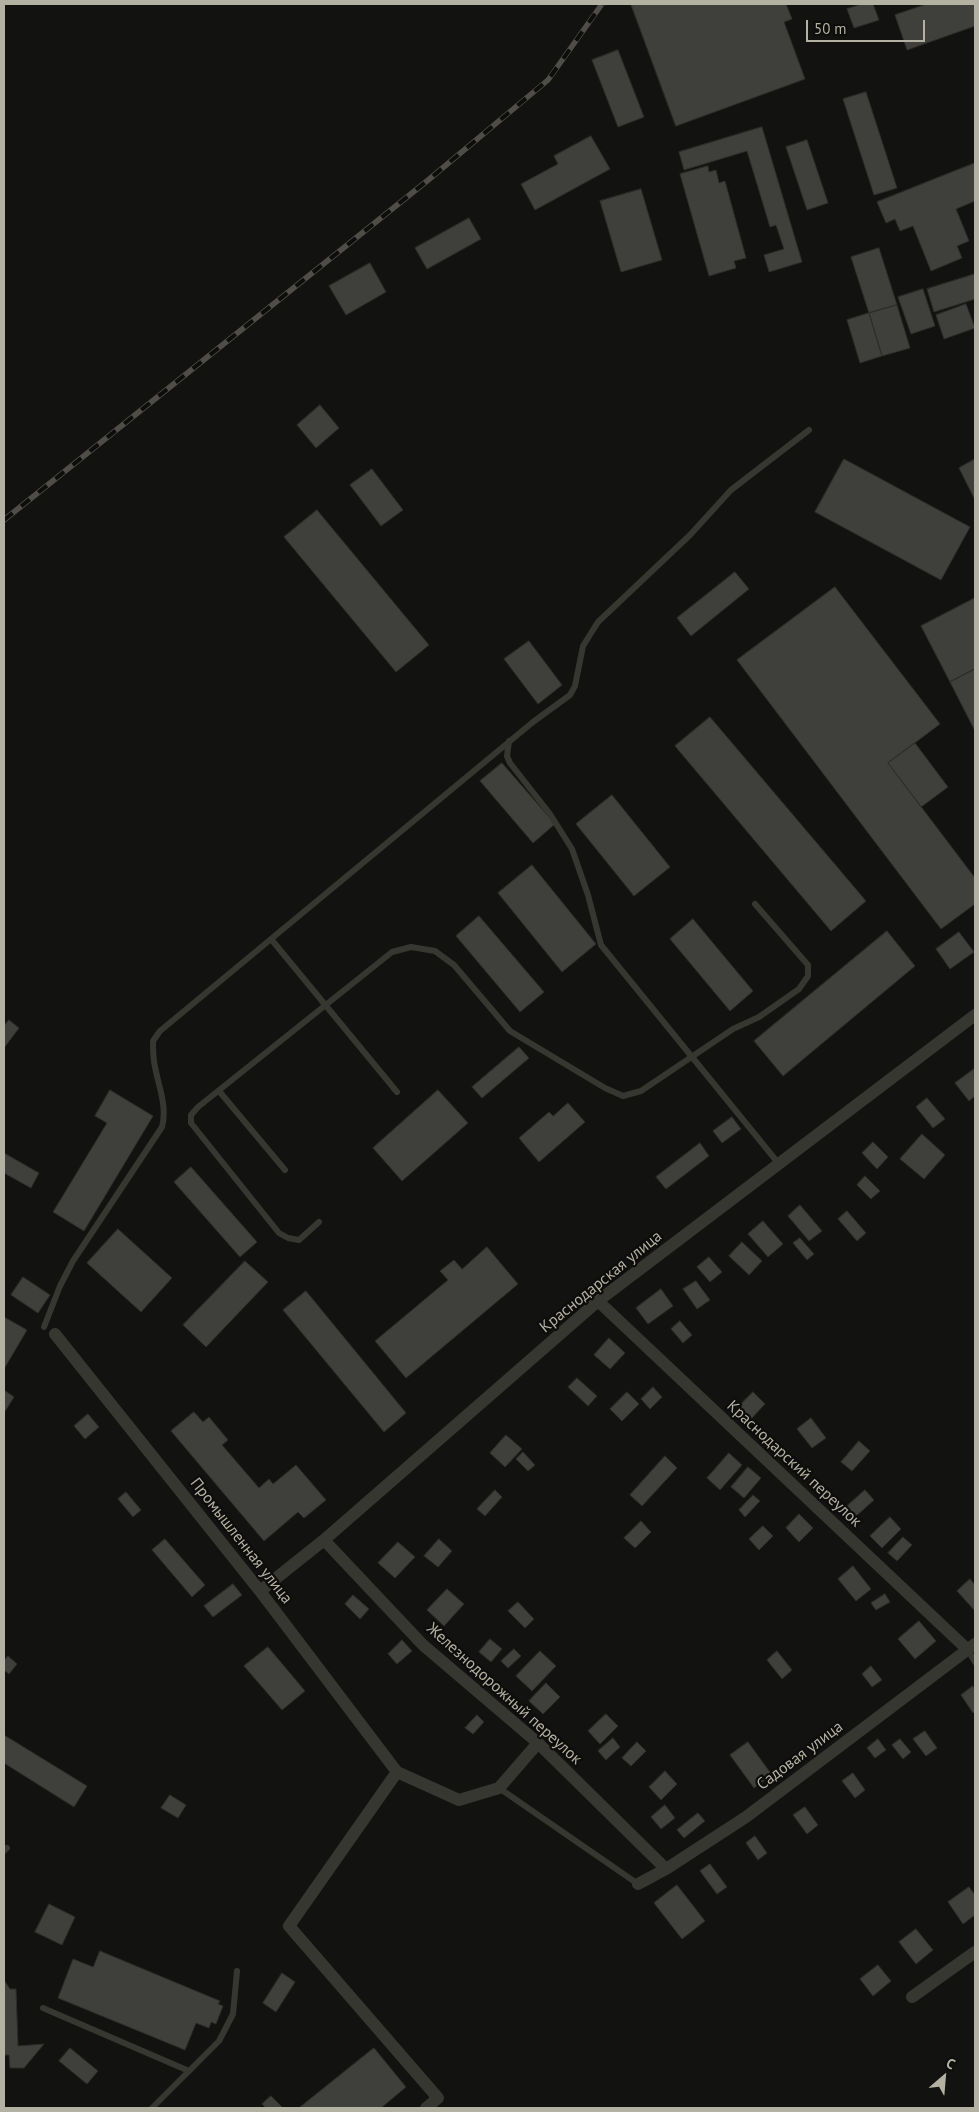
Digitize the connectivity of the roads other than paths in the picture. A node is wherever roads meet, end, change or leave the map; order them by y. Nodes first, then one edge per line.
1 (809, 430) dead end
2 (509, 741) junction
3 (755, 904) dead end
4 (271, 939) junction
5 (326, 1006) junction
6 (975, 1015) edge
7 (692, 1058) junction
8 (219, 1091) junction
9 (397, 1092) dead end
10 (779, 1164) junction
11 (285, 1170) dead end
12 (319, 1222) dead end
13 (598, 1301) junction
14 (50, 1331) joint
15 (324, 1540) junction
16 (260, 1591) junction
17 (971, 1647) edge
18 (975, 1662) edge
19 (538, 1742) junction
20 (397, 1772) junction
21 (499, 1788) junction
22 (666, 1869) junction
23 (638, 1884) joint
24 (975, 1952) edge
25 (237, 1971) dead end
26 (912, 1997) dead end
27 (43, 2008) dead end
28 (189, 2071) junction
29 (152, 2108) edge
30 (426, 2108) edge

1 - 2 lane
2 - 4 lane
2 - 7 lane
3 - 7 lane
4 - 5 lane
4 - 14 lane
5 - 7 lane
5 - 8 lane
5 - 9 lane
6 - 10 street, Краснодарская улица
7 - 10 lane
8 - 11 lane
8 - 12 lane
10 - 13 street, Краснодарская улица
13 - 15 street, Краснодарская улица
13 - 17 street, Краснодарский переулок
14 - 16 street, Промышленная улица
15 - 16 street, Краснодарская улица
15 - 19 street, Железнодорожный переулок
16 - 20 street, Промышленная улица
17 - 18 lane
17 - 22 street, Садовая улица
19 - 21 street
19 - 22 street, Железнодорожный переулок
20 - 21 street
20 - 30 street
21 - 23 lane
22 - 23 street, Садовая улица
24 - 26 street
25 - 28 lane
27 - 28 lane
28 - 29 lane

